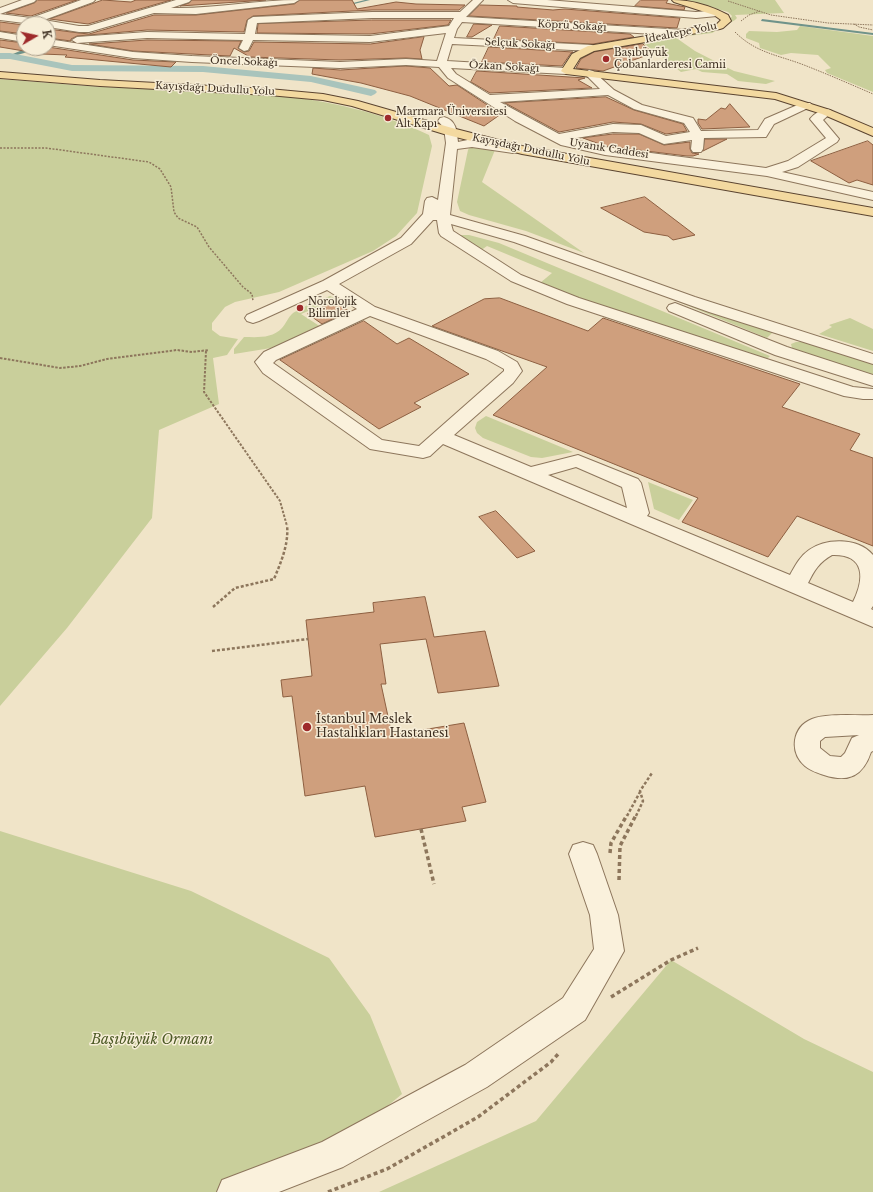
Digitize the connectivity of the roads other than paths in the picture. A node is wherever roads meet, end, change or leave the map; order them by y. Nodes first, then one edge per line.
1 (32, 0) edge
2 (90, 0) edge
3 (186, 0) edge
4 (294, 0) edge
5 (478, 0) edge
6 (513, 0) edge
7 (677, 0) edge
8 (153, 10) junction
9 (0, 11) edge
10 (717, 12) junction
11 (46, 16) edge
12 (0, 17) edge
13 (16, 19) edge
14 (56, 25) edge
15 (455, 26) junction
16 (685, 33) junction
17 (0, 35) edge
18 (250, 36) junction
19 (12, 37) junction
20 (16, 38) edge
21 (0, 42) edge
22 (56, 42) edge
23 (56, 44) edge
24 (592, 48) junction
25 (238, 62) junction
26 (441, 63) junction
27 (0, 69) edge
28 (566, 71) junction
29 (588, 73) junction
30 (0, 75) edge
31 (610, 92) junction
32 (488, 99) junction
33 (806, 105) junction
34 (826, 112) junction
35 (403, 118) junction
36 (447, 126) junction
37 (873, 132) edge
38 (698, 136) junction
39 (558, 138) junction
40 (451, 147) junction
41 (522, 150) junction
42 (696, 162) junction
43 (767, 172) junction
44 (873, 196) edge
45 (873, 202) edge
46 (873, 212) edge
47 (437, 216) junction
48 (546, 249) junction
49 (328, 284) junction
50 (369, 310) junction
51 (253, 318) road end
52 (798, 335) junction
53 (780, 351) junction
54 (873, 359) edge
55 (873, 381) edge
56 (873, 394) edge
57 (442, 434) junction
58 (537, 473) junction
59 (637, 516) junction
60 (797, 583) junction
61 (867, 612) edge
62 (873, 725) edge
63 (873, 741) edge
64 (596, 856) road end
65 (234, 1192) edge

1 - 9 street
2 - 11 street
3 - 8 street
4 - 8 street
5 - 15 street
6 - 10 street
7 - 10 main road, İdealtepe Yolu
8 - 14 street
10 - 16 main road, İdealtepe Yolu
12 - 13 street
15 - 16 street, Köprü Sokağı
15 - 18 street
15 - 18 street
15 - 24 street, Selçuk Sokağı
15 - 26 street
16 - 24 main road, İdealtepe Yolu
17 - 19 street
18 - 22 street
18 - 25 street
19 - 20 street
19 - 21 street
23 - 25 street, Öncel Sokağı
24 - 28 main road, İdealtepe Yolu
25 - 26 street, Öncel Sokağı
26 - 28 street, Özkan Sokağı
26 - 32 street, Uyanık Caddesi
27 - 36 main road, Kayışdağı Dudullu Yolu
28 - 29 main road
29 - 31 street
29 - 33 main road
30 - 35 main road, Kayışdağı Dudullu Yolu
31 - 32 street
31 - 38 street
32 - 39 street, Uyanık Caddesi
33 - 34 main road
33 - 38 street
34 - 37 main road
34 - 43 street
35 - 36 main road, Kayışdağı Dudullu Yolu
35 - 47 street
36 - 40 street
36 - 41 main road, Kayışdağı Dudullu Yolu
36 - 45 main road, Kayışdağı Dudullu Yolu
38 - 39 street
38 - 42 street
39 - 42 street, Uyanık Caddesi
40 - 41 street
40 - 47 street
41 - 46 main road, Kayışdağı Dudullu Yolu
42 - 43 street, Uyanık Caddesi
43 - 44 street, Uyanık Caddesi
47 - 48 street
47 - 49 street
47 - 56 street
48 - 52 street
48 - 53 street
49 - 50 street
49 - 51 street
50 - 57 street
50 - 57 street
52 - 53 street
52 - 54 street
53 - 55 street
57 - 58 street
58 - 59 street
58 - 59 street
59 - 60 street
60 - 61 street
60 - 61 street
62 - 63 street
64 - 65 street

